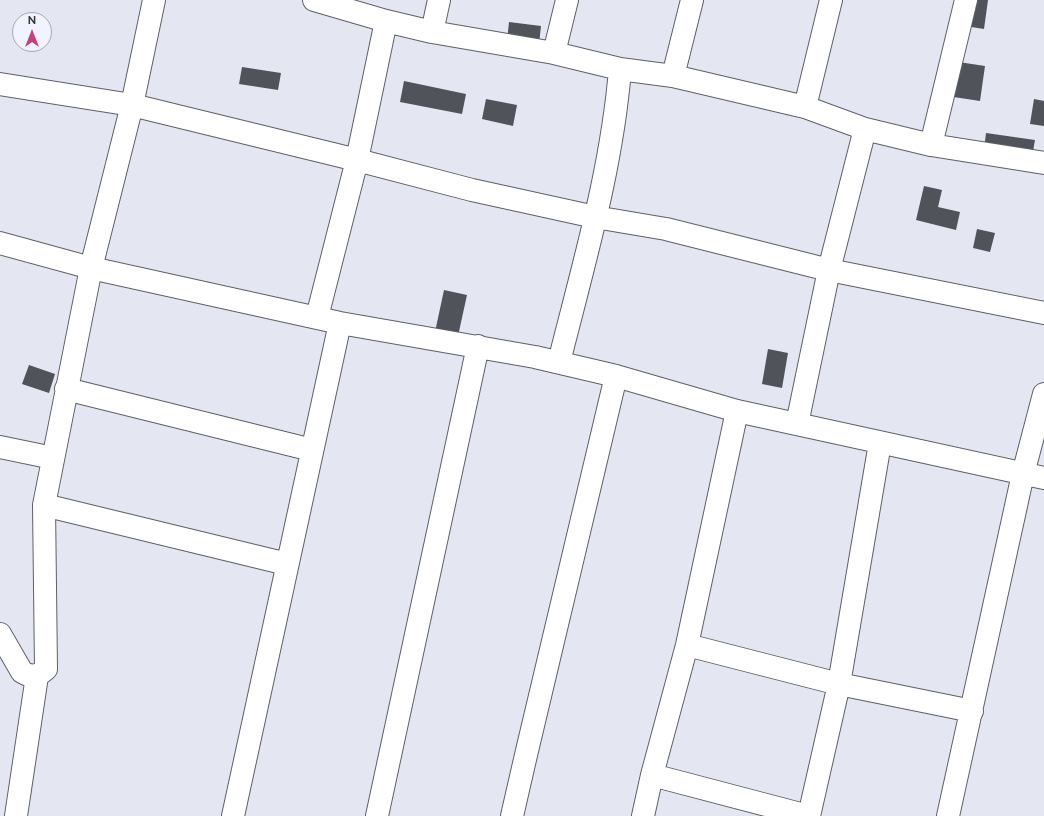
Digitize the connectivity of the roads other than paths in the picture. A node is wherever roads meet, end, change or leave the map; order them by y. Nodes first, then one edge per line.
1 (154, 0) edge
2 (314, 0) edge
3 (439, 0) edge
4 (566, 0) edge
5 (692, 0) edge
6 (831, 0) edge
7 (966, 0) edge
8 (386, 21) junction
9 (432, 32) junction
10 (554, 53) junction
11 (620, 69) junction
12 (673, 76) junction
13 (0, 84) edge
14 (132, 105) junction
15 (805, 107) junction
16 (865, 129) junction
17 (930, 145) junction
18 (357, 160) junction
19 (1044, 163) edge
20 (595, 217) junction
21 (0, 243) edge
22 (91, 268) junction
23 (828, 270) junction
24 (1044, 313) edge
25 (317, 317) junction
26 (340, 323) junction
27 (478, 346) junction
28 (559, 362) junction
29 (616, 376) junction
30 (66, 389) junction
31 (1044, 394) edge
32 (737, 411) junction
33 (797, 424) junction
34 (880, 443) junction
35 (0, 447) edge
36 (312, 450) junction
37 (53, 458) junction
38 (1023, 474) junction
39 (1044, 478) edge
40 (44, 505) junction
41 (287, 564) junction
42 (0, 634) edge
43 (687, 644) junction
44 (37, 676) junction
45 (839, 684) junction
46 (972, 711) junction
47 (652, 775) junction
48 (16, 816) edge
49 (233, 816) edge
50 (377, 816) edge
51 (512, 816) edge
52 (643, 816) edge
53 (808, 816) edge
54 (948, 816) edge

1 - 14 street
2 - 8 street
3 - 9 street
4 - 10 street
5 - 12 street
6 - 15 street
7 - 17 street
8 - 9 street
8 - 18 street
9 - 10 street
10 - 11 street
11 - 12 street
11 - 20 street
12 - 15 street
13 - 14 street
14 - 18 street
14 - 22 street
15 - 16 street
16 - 17 street
16 - 23 street
17 - 19 street
18 - 20 street
18 - 25 street
20 - 23 street
20 - 28 street
21 - 22 street
22 - 25 street
22 - 30 street
23 - 24 street
23 - 33 street
25 - 26 street
26 - 27 street
26 - 36 street
27 - 28 street
27 - 50 street
28 - 29 street
29 - 32 street
29 - 51 street
30 - 36 street
30 - 37 street
31 - 38 street
32 - 33 street
32 - 43 street
33 - 34 street
34 - 38 street
34 - 45 street
35 - 37 street
36 - 41 street
37 - 40 street
38 - 39 street
38 - 46 street
40 - 41 street
40 - 44 street
41 - 49 street
42 - 44 street
43 - 45 street
43 - 47 street
44 - 48 street
45 - 46 street
45 - 53 street
46 - 54 street
47 - 52 street
47 - 53 street

